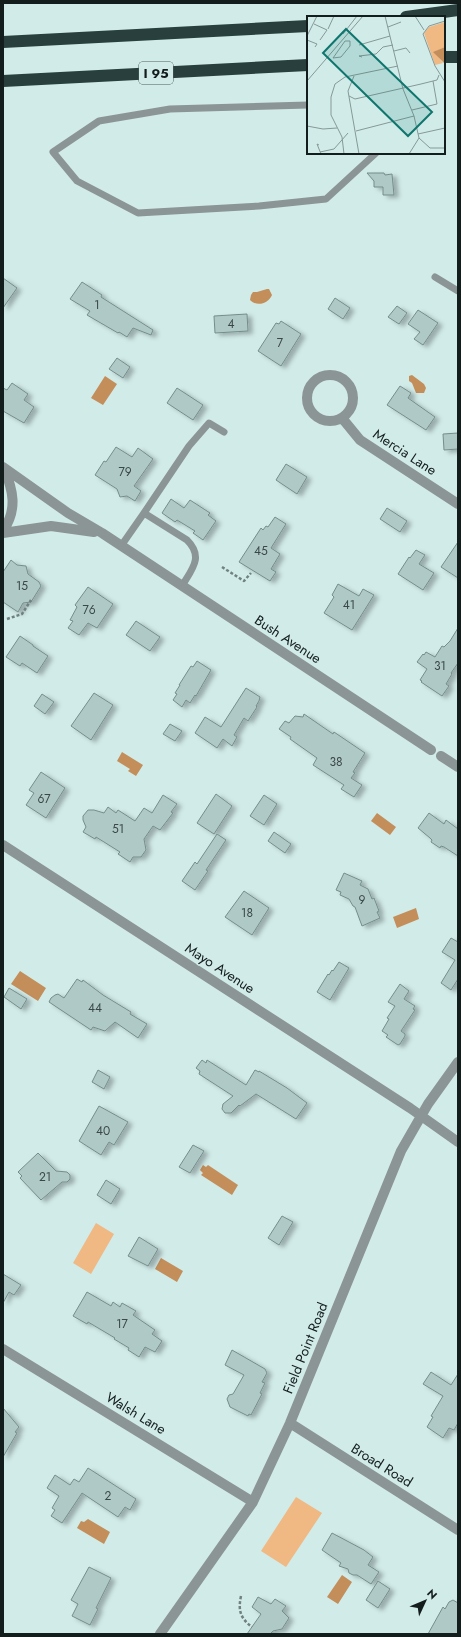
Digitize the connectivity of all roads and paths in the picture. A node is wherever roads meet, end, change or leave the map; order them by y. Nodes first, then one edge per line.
1 (458, 10) edge
2 (413, 16) edge
3 (458, 18) edge
4 (445, 19) edge
5 (307, 26) edge
6 (3, 42) edge
7 (445, 57) edge
8 (458, 57) edge
9 (307, 65) edge
10 (3, 81) edge
11 (307, 105) edge
12 (375, 154) edge
13 (435, 277) dead end
14 (458, 291) edge
15 (342, 418) junction
16 (224, 432) dead end
17 (3, 467) edge
18 (458, 504) edge
19 (144, 513) junction
20 (3, 532) edge
21 (102, 533) junction
22 (121, 546) junction
23 (222, 567) dead end
24 (251, 573) dead end
25 (182, 586) junction
26 (31, 600) dead end
27 (7, 619) dead end
28 (431, 750) joint
29 (442, 756) joint
30 (458, 767) edge
31 (3, 845) edge
32 (458, 1062) edge
33 (421, 1117) junction
34 (458, 1142) edge
35 (3, 1349) edge
36 (290, 1423) junction
37 (253, 1502) junction
38 (458, 1530) edge
39 (241, 1596) dead end
40 (252, 1627) dead end
41 (160, 1634) edge

1 - 2 highway
3 - 4 highway
5 - 6 highway
7 - 8 highway
9 - 10 highway, I 95
11 - 12 lane
13 - 14 lane
15 - 15 street
15 - 18 street, Mercia Lane
16 - 19 lane
17 - 20 street
17 - 21 street, Bush Avenue
19 - 22 lane
19 - 25 lane
20 - 21 street
21 - 22 street, Bush Avenue
22 - 25 street, Bush Avenue
23 - 24 path
25 - 28 street, Bush Avenue
26 - 27 path
28 - 29 lane, Bush Avenue
29 - 30 street, Bush Avenue
31 - 33 street, Mayo Avenue
32 - 33 street, Field Point Road
33 - 34 street, Mayo Avenue
33 - 36 street, Field Point Road
35 - 37 street, Walsh Lane
36 - 37 street, Field Point Road
36 - 38 street, Broad Road
37 - 41 street, Field Point Road
39 - 40 path

